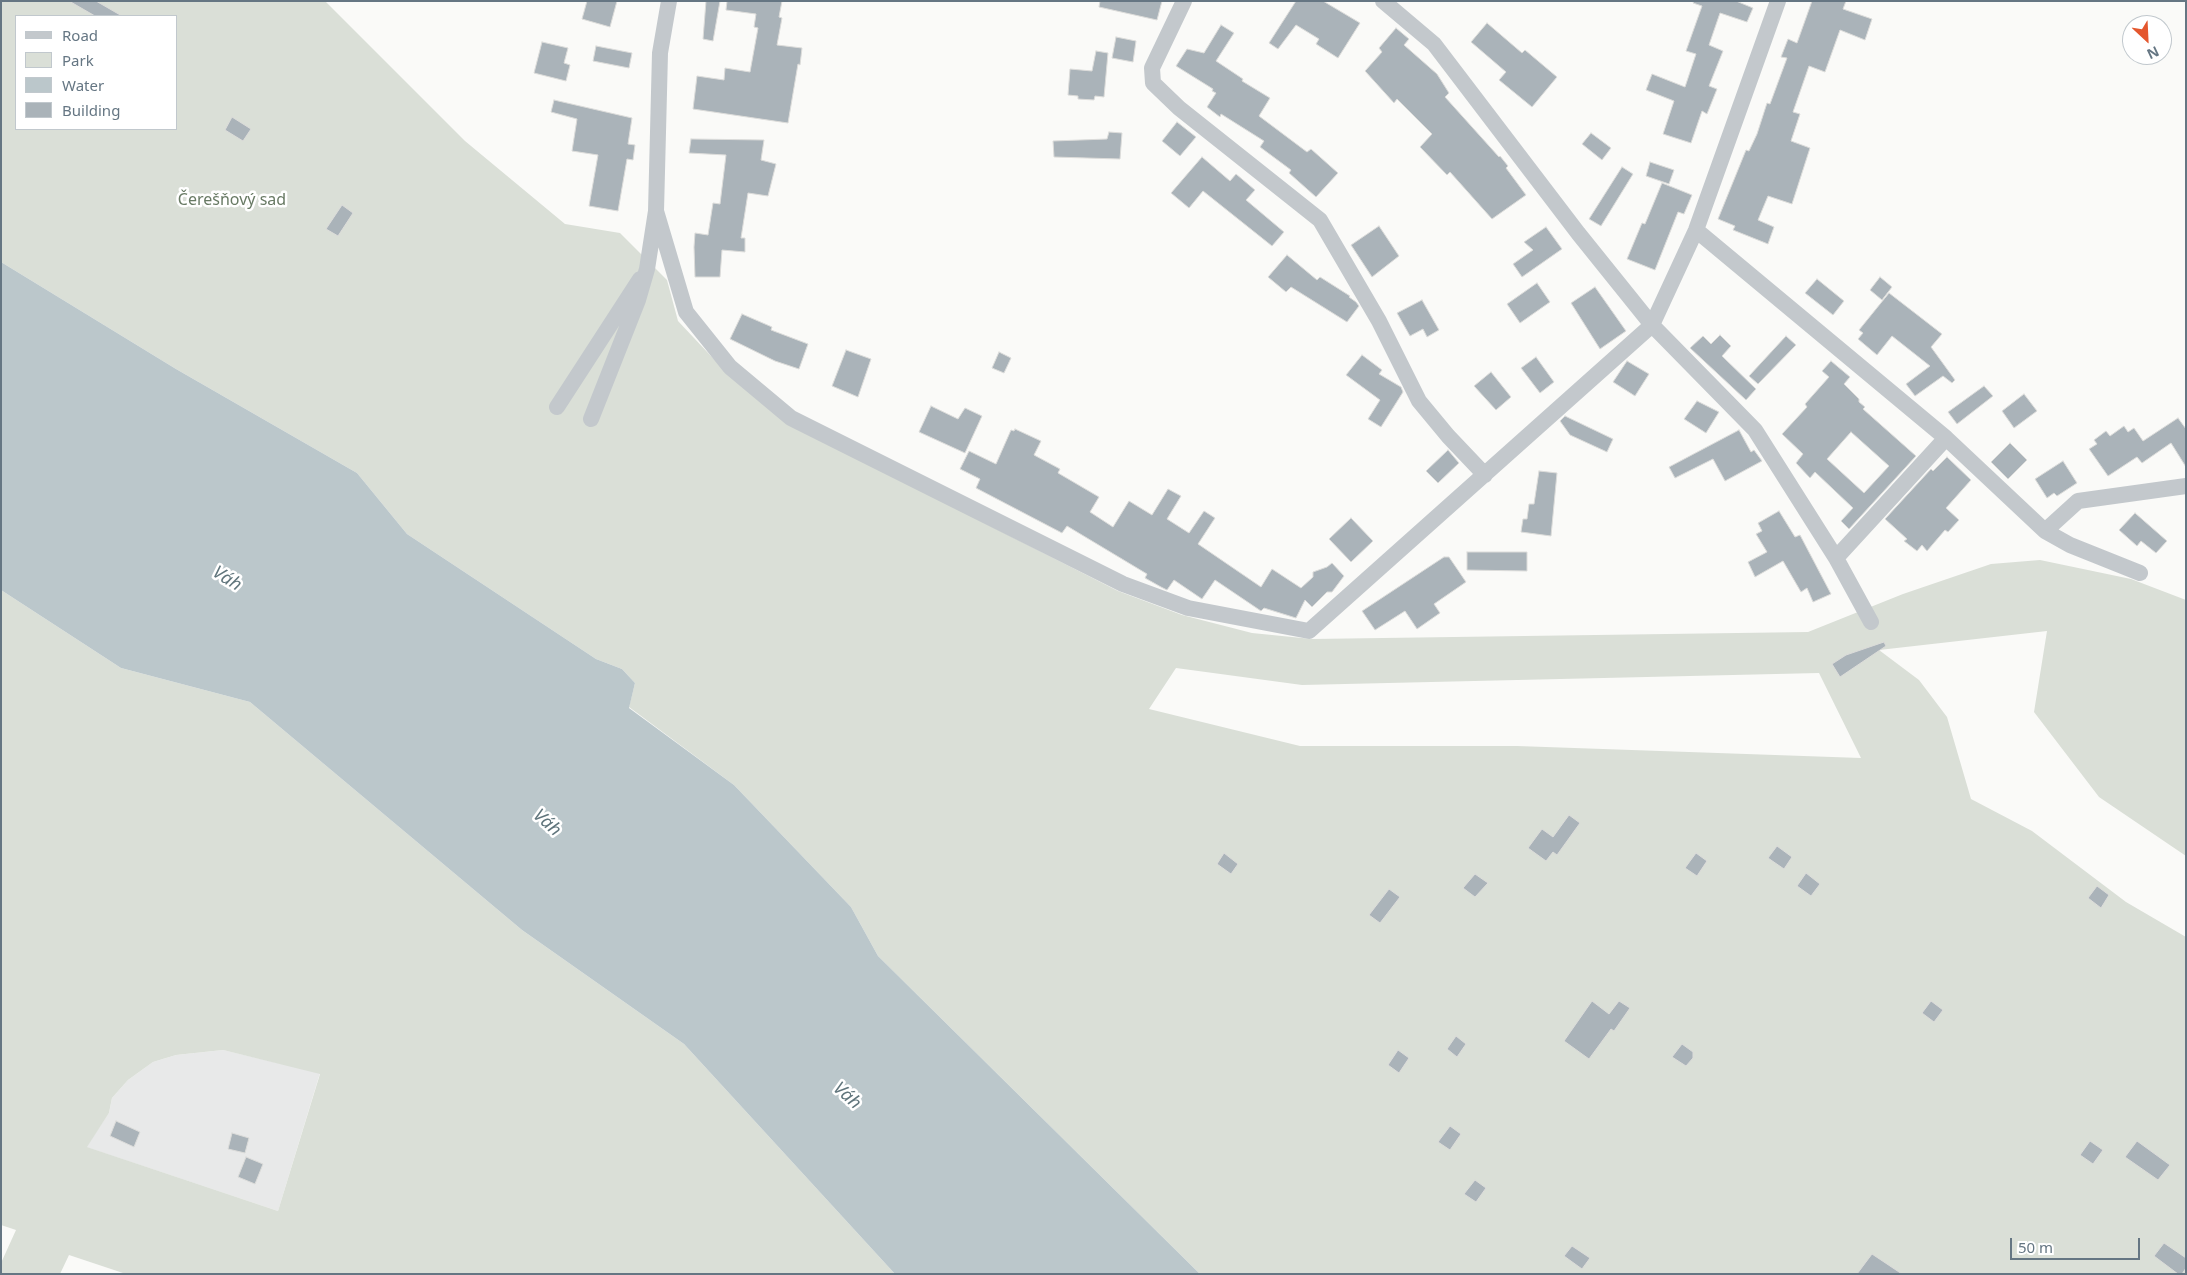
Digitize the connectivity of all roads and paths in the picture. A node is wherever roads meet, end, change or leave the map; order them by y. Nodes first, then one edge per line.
1 (670, 1) edge
2 (1184, 1) edge
3 (1383, 1) edge
4 (1778, 1) edge
5 (656, 211) junction
6 (1696, 230) junction
7 (647, 269) junction
8 (1652, 325) junction
9 (557, 407) dead end
10 (591, 419) dead end
11 (1946, 438) junction
12 (1485, 474) junction
13 (2186, 486) edge
14 (2045, 531) junction
15 (1836, 558) junction
16 (2140, 573) dead end
17 (1871, 622) dead end

1 - 5 street
2 - 12 street
3 - 8 street
4 - 6 street
5 - 7 street
5 - 12 street
6 - 8 street
6 - 11 street
7 - 9 street
7 - 10 street
8 - 12 street
8 - 15 street
11 - 14 street
11 - 15 street
13 - 14 street
14 - 16 street
15 - 17 street

